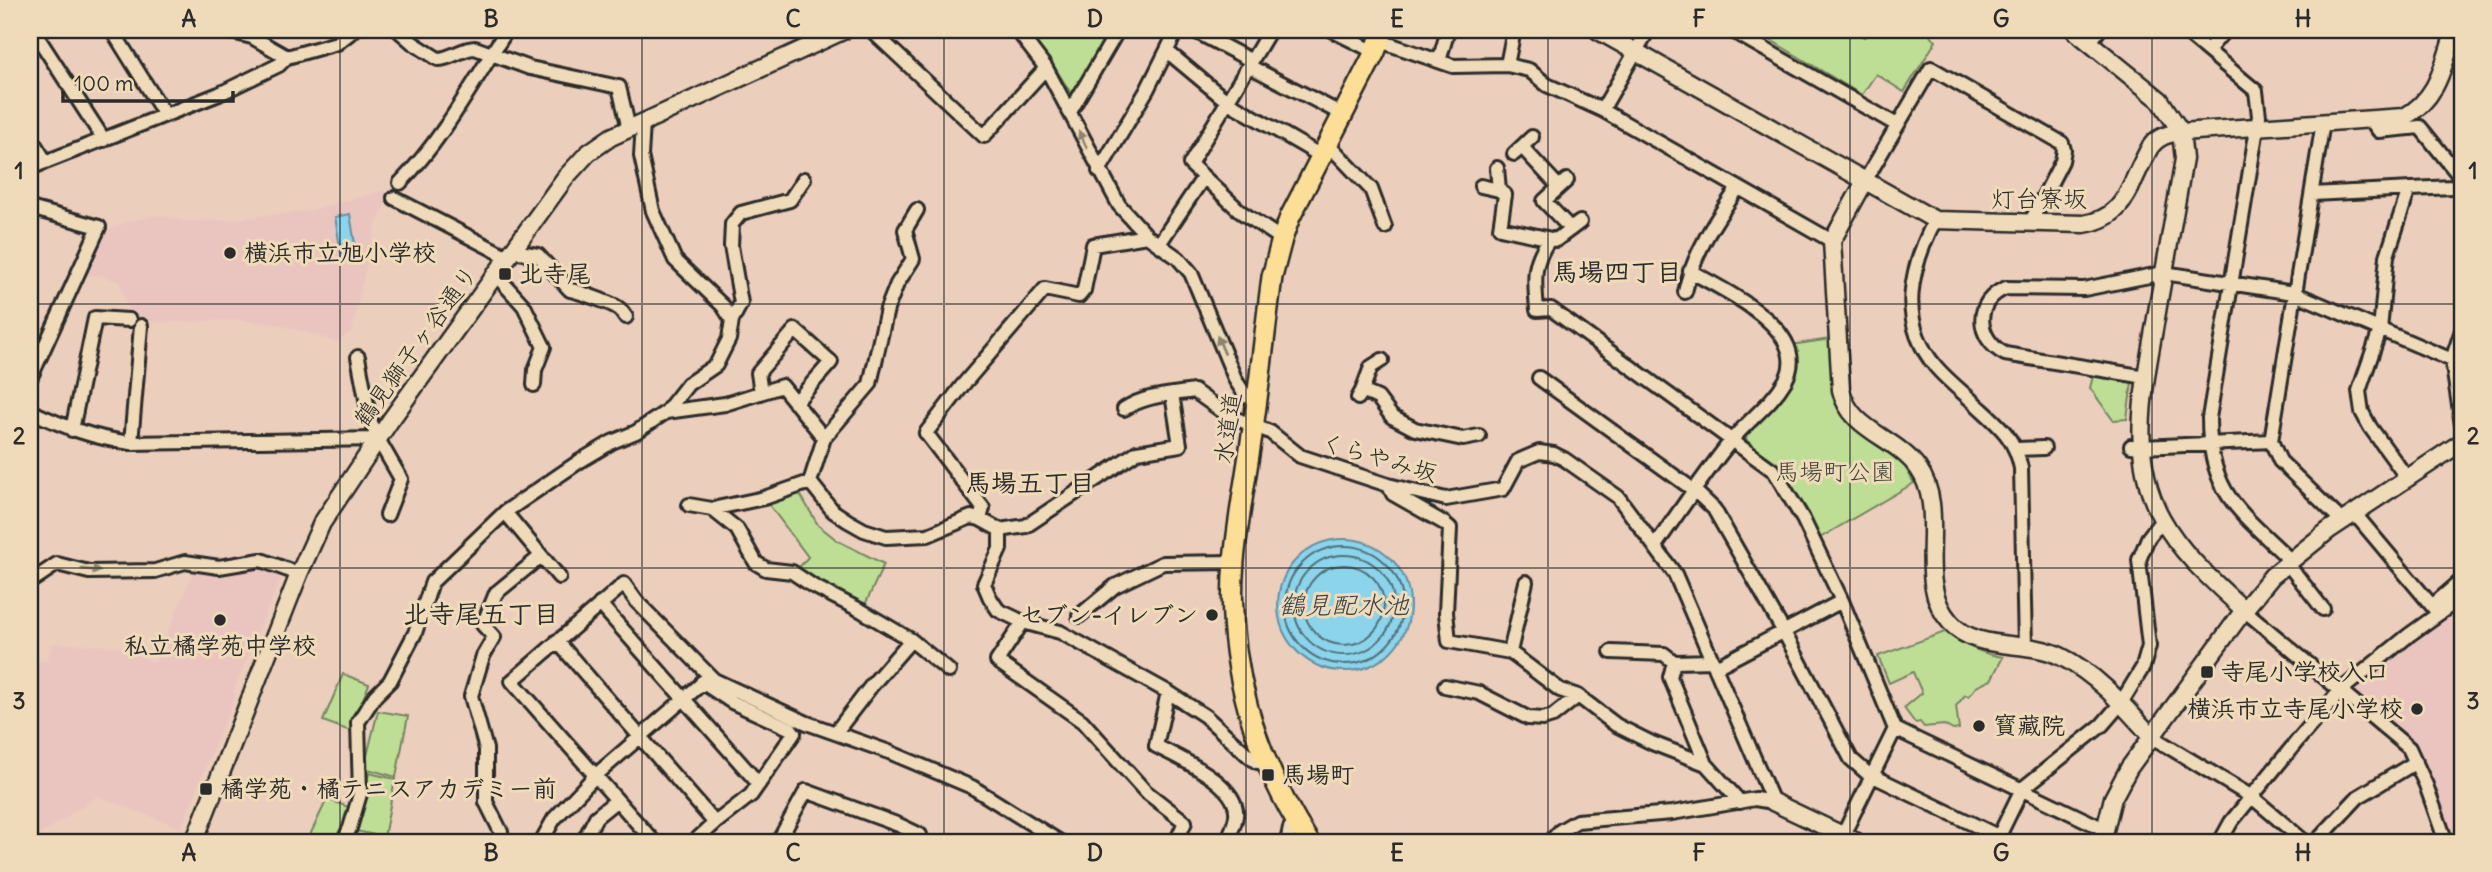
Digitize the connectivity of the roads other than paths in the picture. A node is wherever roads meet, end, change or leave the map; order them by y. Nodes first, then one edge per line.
1 (33, 30) edge
2 (112, 30) edge
3 (224, 30) edge
4 (354, 30) edge
5 (398, 30) edge
6 (507, 30) edge
7 (845, 30) edge
8 (871, 30) edge
9 (1017, 30) edge
10 (1118, 30) edge
11 (1177, 30) edge
12 (1193, 30) edge
13 (1270, 30) edge
14 (1331, 30) edge
15 (1448, 30) edge
16 (1514, 30) edge
17 (1597, 30) edge
18 (1648, 30) edge
19 (1731, 30) edge
20 (2074, 30) edge
21 (2183, 30) edge
22 (2224, 30) edge
23 (2455, 30) edge
24 (2094, 36) edge
25 (1379, 41) edge
26 (2208, 50) junction
27 (1636, 51) junction
28 (1168, 52) junction
29 (491, 54) junction
30 (287, 57) junction
31 (1439, 61) junction
32 (1250, 63) junction
33 (1507, 65) junction
34 (1046, 68) junction
35 (1228, 102) junction
36 (1602, 110) junction
37 (1070, 112) junction
38 (165, 115) junction
39 (1344, 116) junction
40 (2370, 119) junction
41 (2323, 122) junction
42 (1897, 125) junction
43 (636, 126) junction
44 (2257, 127) junction
45 (2181, 132) junction
46 (30, 136) edge
47 (1532, 137) dead end
48 (104, 140) junction
49 (1326, 151) junction
50 (46, 162) junction
51 (30, 168) edge
52 (1497, 168) dead end
53 (1099, 171) junction
54 (804, 178) dead end
55 (1203, 178) junction
56 (1865, 181) junction
57 (2462, 181) edge
58 (400, 183) dead end
59 (1481, 187) dead end
60 (1738, 188) junction
61 (2409, 189) junction
62 (1499, 190) junction
63 (2312, 194) junction
64 (394, 198) dead end
65 (30, 208) edge
66 (917, 210) dead end
67 (1935, 220) junction
68 (2030, 223) junction
69 (1385, 227) dead end
70 (1147, 236) junction
71 (1282, 239) junction
72 (1549, 240) junction
73 (1832, 240) junction
74 (1159, 244) junction
75 (510, 254) junction
76 (1690, 271) junction
77 (2164, 273) junction
78 (496, 275) junction
79 (2231, 283) junction
80 (1685, 292) dead end
81 (2294, 293) junction
82 (626, 317) dead end
83 (732, 320) junction
84 (2380, 330) junction
85 (2462, 331) edge
86 (358, 357) dead end
87 (2457, 359) edge
88 (1382, 360) dead end
89 (2146, 377) junction
90 (1539, 378) dead end
91 (30, 379) edge
92 (534, 385) dead end
93 (761, 393) junction
94 (1172, 394) junction
95 (1257, 398) junction
96 (795, 403) junction
97 (1124, 409) dead end
98 (30, 411) edge
99 (666, 412) junction
100 (2462, 425) edge
101 (1253, 426) junction
102 (72, 430) junction
103 (1479, 436) dead end
104 (824, 438) junction
105 (378, 439) junction
106 (1732, 440) junction
107 (2271, 441) junction
108 (2462, 442) edge
109 (131, 443) junction
110 (2209, 444) junction
111 (2137, 446) junction
112 (2017, 449) junction
113 (2044, 449) dead end
114 (2407, 478) junction
115 (810, 482) junction
116 (1388, 485) junction
117 (1695, 491) junction
118 (689, 505) dead end
119 (712, 509) junction
120 (505, 512) junction
121 (387, 515) dead end
122 (2349, 518) junction
123 (980, 519) junction
124 (2162, 520) junction
125 (1000, 530) junction
126 (1655, 546) junction
127 (540, 557) junction
128 (2288, 561) junction
129 (1234, 562) junction
130 (299, 574) junction
131 (559, 577) dead end
132 (2462, 580) edge
133 (30, 582) edge
134 (1526, 582) dead end
135 (2462, 597) edge
136 (1842, 601) junction
137 (600, 604) junction
138 (2323, 609) dead end
139 (2435, 609) junction
140 (2244, 610) junction
141 (1079, 616) dead end
142 (1023, 622) junction
143 (1784, 632) junction
144 (911, 639) junction
145 (557, 641) junction
146 (2025, 646) junction
147 (1510, 652) junction
148 (1611, 652) dead end
149 (1674, 662) junction
150 (1715, 664) junction
151 (949, 671) dead end
152 (706, 679) junction
153 (1445, 687) dead end
154 (2340, 691) junction
155 (1168, 692) junction
156 (1578, 696) junction
157 (683, 699) junction
158 (2120, 703) junction
159 (1895, 729) junction
160 (836, 733) junction
161 (2152, 737) junction
162 (639, 738) junction
163 (1264, 760) junction
164 (2416, 762) junction
165 (1706, 764) junction
166 (596, 775) junction
167 (1872, 775) junction
168 (759, 784) junction
169 (2022, 789) junction
170 (2252, 797) junction
171 (617, 800) junction
172 (1740, 802) junction
173 (1773, 802) junction
174 (1297, 822) junction
175 (715, 823) junction
176 (2103, 836) edge
177 (2444, 837) edge
178 (1850, 839) edge
179 (2002, 840) edge
180 (194, 842) edge
181 (343, 842) edge
182 (502, 842) edge
183 (541, 842) edge
184 (583, 842) edge
185 (654, 842) edge
186 (694, 842) edge
187 (778, 842) edge
188 (915, 842) edge
189 (1060, 842) edge
190 (1176, 842) edge
191 (1227, 842) edge
192 (1287, 842) edge
193 (1310, 842) edge
194 (1550, 842) edge
195 (2220, 842) edge
196 (2305, 842) edge
197 (2316, 842) edge
198 (2456, 842) edge

1 - 48 street
2 - 38 street
3 - 30 street
4 - 30 street
5 - 29 street
6 - 29 street
7 - 43 street, 鶴見獅子ヶ谷通り
8 - 34 street
9 - 34 street
10 - 37 street
11 - 28 street
12 - 32 street
13 - 32 street
14 - 25 street
15 - 31 street
16 - 33 street
17 - 27 street
18 - 27 street
19 - 42 street
20 - 24 street
21 - 26 street
22 - 26 street
23 - 40 street
24 - 45 street
25 - 31 street
25 - 39 main road, 水道道
26 - 44 street
27 - 36 street
27 - 56 street
28 - 35 street
28 - 53 street
29 - 43 street
29 - 58 street
30 - 38 street
31 - 33 street
32 - 35 street
32 - 39 street
33 - 36 street
34 - 37 street
35 - 49 street
35 - 55 street
36 - 60 street
53 -> 37 street
38 - 48 street
39 - 49 main road, 水道道
40 - 41 street
40 - 57 street
41 - 44 street
41 - 63 street
42 - 56 street
42 - 68 street
43 - 75 street, 鶴見獅子ヶ谷通り
43 - 83 street
44 - 45 street
44 - 79 street
45 - 68 street, 灯台寮坂
45 - 77 street
46 - 50 street
47 - 72 street
48 - 50 street
49 - 69 street
49 - 71 main road, 水道道
50 - 51 street
52 - 62 street
53 - 70 street
54 - 83 street
55 - 71 street
55 - 74 street
56 - 67 street
56 - 73 street
57 - 61 street
59 - 62 street
60 - 73 street
60 - 76 street
61 - 63 street
61 - 84 street
62 - 72 street
63 - 81 street
64 - 75 street
65 - 91 street
66 - 104 street
67 - 68 street, 灯台寮坂
67 - 112 street
70 - 74 street
70 - 123 street
71 - 95 main road, 水道道
72 - 106 street
73 - 146 street
95 -> 74 street
75 - 78 street, 鶴見獅子ヶ谷通り
75 - 82 street
76 - 80 street
76 - 106 street
77 - 79 street
77 - 89 street
77 - 89 street
78 - 92 street
78 - 105 street, 鶴見獅子ヶ谷通り
79 - 81 street
79 - 110 street
81 - 84 street
81 - 107 street
83 - 99 street
84 - 87 street
84 - 114 street
85 - 87 street
86 - 105 street
87 - 100 street
88 - 103 street
89 - 111 street
90 - 117 street
93 - 96 street
93 - 96 street
93 - 99 street
94 - 97 street
94 - 101 street, くらやみ坂
94 - 125 street
95 - 101 main road, 水道道
96 - 104 street
98 - 102 street
99 - 120 street
101 - 116 street, くらやみ坂
101 - 129 main road, 水道道
102 - 109 street
102 - 109 street
104 - 115 street
105 - 109 street
105 - 121 street
105 - 130 street, 鶴見獅子ヶ谷通り
106 - 117 street
106 - 136 street
107 - 110 street
107 - 122 street
108 - 114 street
110 - 111 street
110 - 128 street
111 - 124 street
112 - 113 street
112 - 146 street
114 - 122 street
115 - 119 street
115 - 123 street
116 - 126 street, くらやみ坂
116 - 147 street
117 - 126 street
117 - 143 street
118 - 119 street
119 - 144 street
120 - 127 street
120 - 181 street
122 - 128 street
122 - 139 street
123 - 125 street
124 - 140 street
124 - 158 street
125 - 142 street
126 - 150 street
127 - 131 street
127 - 182 street
128 - 138 street
128 - 140 street
129 - 141 street
129 - 163 main road, 水道道
133 -> 130 street
130 - 180 street, 鶴見獅子ヶ谷通り
132 - 139 street
134 - 147 street
135 - 139 street
136 - 143 street
136 - 159 street
137 - 145 street
137 - 152 street
137 - 157 street
139 - 154 street
140 - 154 street
140 - 161 street
142 - 155 street
142 - 190 street
143 - 150 street
143 - 167 street
144 - 151 street
144 - 160 street
145 - 162 street
145 - 166 street
146 - 158 street
147 - 156 street
148 - 149 street
149 - 150 street
149 - 165 street
150 - 173 street
152 - 157 street
152 - 160 street
152 - 168 street
153 - 156 street
154 - 164 street
154 - 170 street
155 - 163 street
155 - 191 street
156 - 165 street
157 - 162 street
157 - 168 street
158 - 161 street
158 - 169 street
159 - 167 street
159 - 169 street
160 - 189 street
161 - 170 street
161 - 176 street
162 - 166 street
162 - 175 street
163 - 174 main road, 水道道
164 - 177 street
164 - 197 street
165 - 172 street
166 - 171 street
166 - 183 street
167 - 178 street
167 - 179 street
168 - 175 street
169 - 176 street
169 - 179 street
170 - 195 street
170 - 196 street
171 - 184 street
171 - 185 street
172 - 173 street
172 - 194 street
173 - 178 street
174 - 192 street
174 - 193 main road, 水道道
175 - 186 street
177 - 198 street
187 - 188 street

